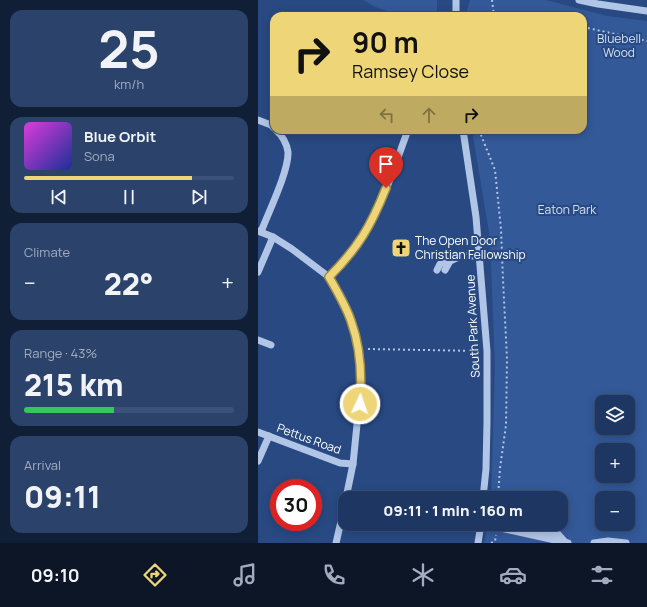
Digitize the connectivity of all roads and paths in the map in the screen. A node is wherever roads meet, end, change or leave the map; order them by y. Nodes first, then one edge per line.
1 (456, 0) edge
2 (492, 0) edge
3 (579, 0) edge
4 (647, 11) edge
5 (456, 12) edge
6 (494, 12) edge
7 (587, 28) edge
8 (647, 41) edge
9 (258, 120) edge
10 (270, 124) edge
11 (280, 134) edge
12 (406, 134) edge
13 (465, 134) edge
14 (481, 134) edge
15 (259, 231) edge
16 (273, 237) junction
17 (480, 256) junction
18 (450, 261) junction
19 (438, 264) dead end
20 (445, 270) dead end
21 (258, 272) edge
22 (329, 277) junction
23 (258, 340) edge
24 (271, 345) dead end
25 (359, 349) junction
26 (487, 351) junction
27 (258, 432) edge
28 (269, 436) junction
29 (258, 461) edge
30 (353, 464) junction
31 (347, 491) edge
32 (484, 491) edge
33 (498, 491) edge
34 (339, 531) edge
35 (480, 531) edge
36 (545, 531) edge
37 (336, 543) edge
38 (478, 543) edge
39 (567, 543) edge
40 (594, 543) edge
41 (626, 543) edge

1 - 5 street
2 - 6 path
3 - 4 street
7 - 8 path
9 - 10 street
11 - 15 street
12 - 22 street
13 - 17 street, South Park Avenue
14 - 33 path
15 - 16 street
16 - 21 street
16 - 22 street
17 - 18 street
17 - 26 street, South Park Avenue
18 - 19 street
18 - 20 street
22 - 25 street
23 - 24 street
25 - 26 path
25 - 30 street
26 - 32 street, South Park Avenue
27 - 28 street, Pettus Road
28 - 29 street
28 - 30 street, Pettus Road
30 - 31 street
34 - 37 street
35 - 38 street
36 - 39 street
40 - 41 street

